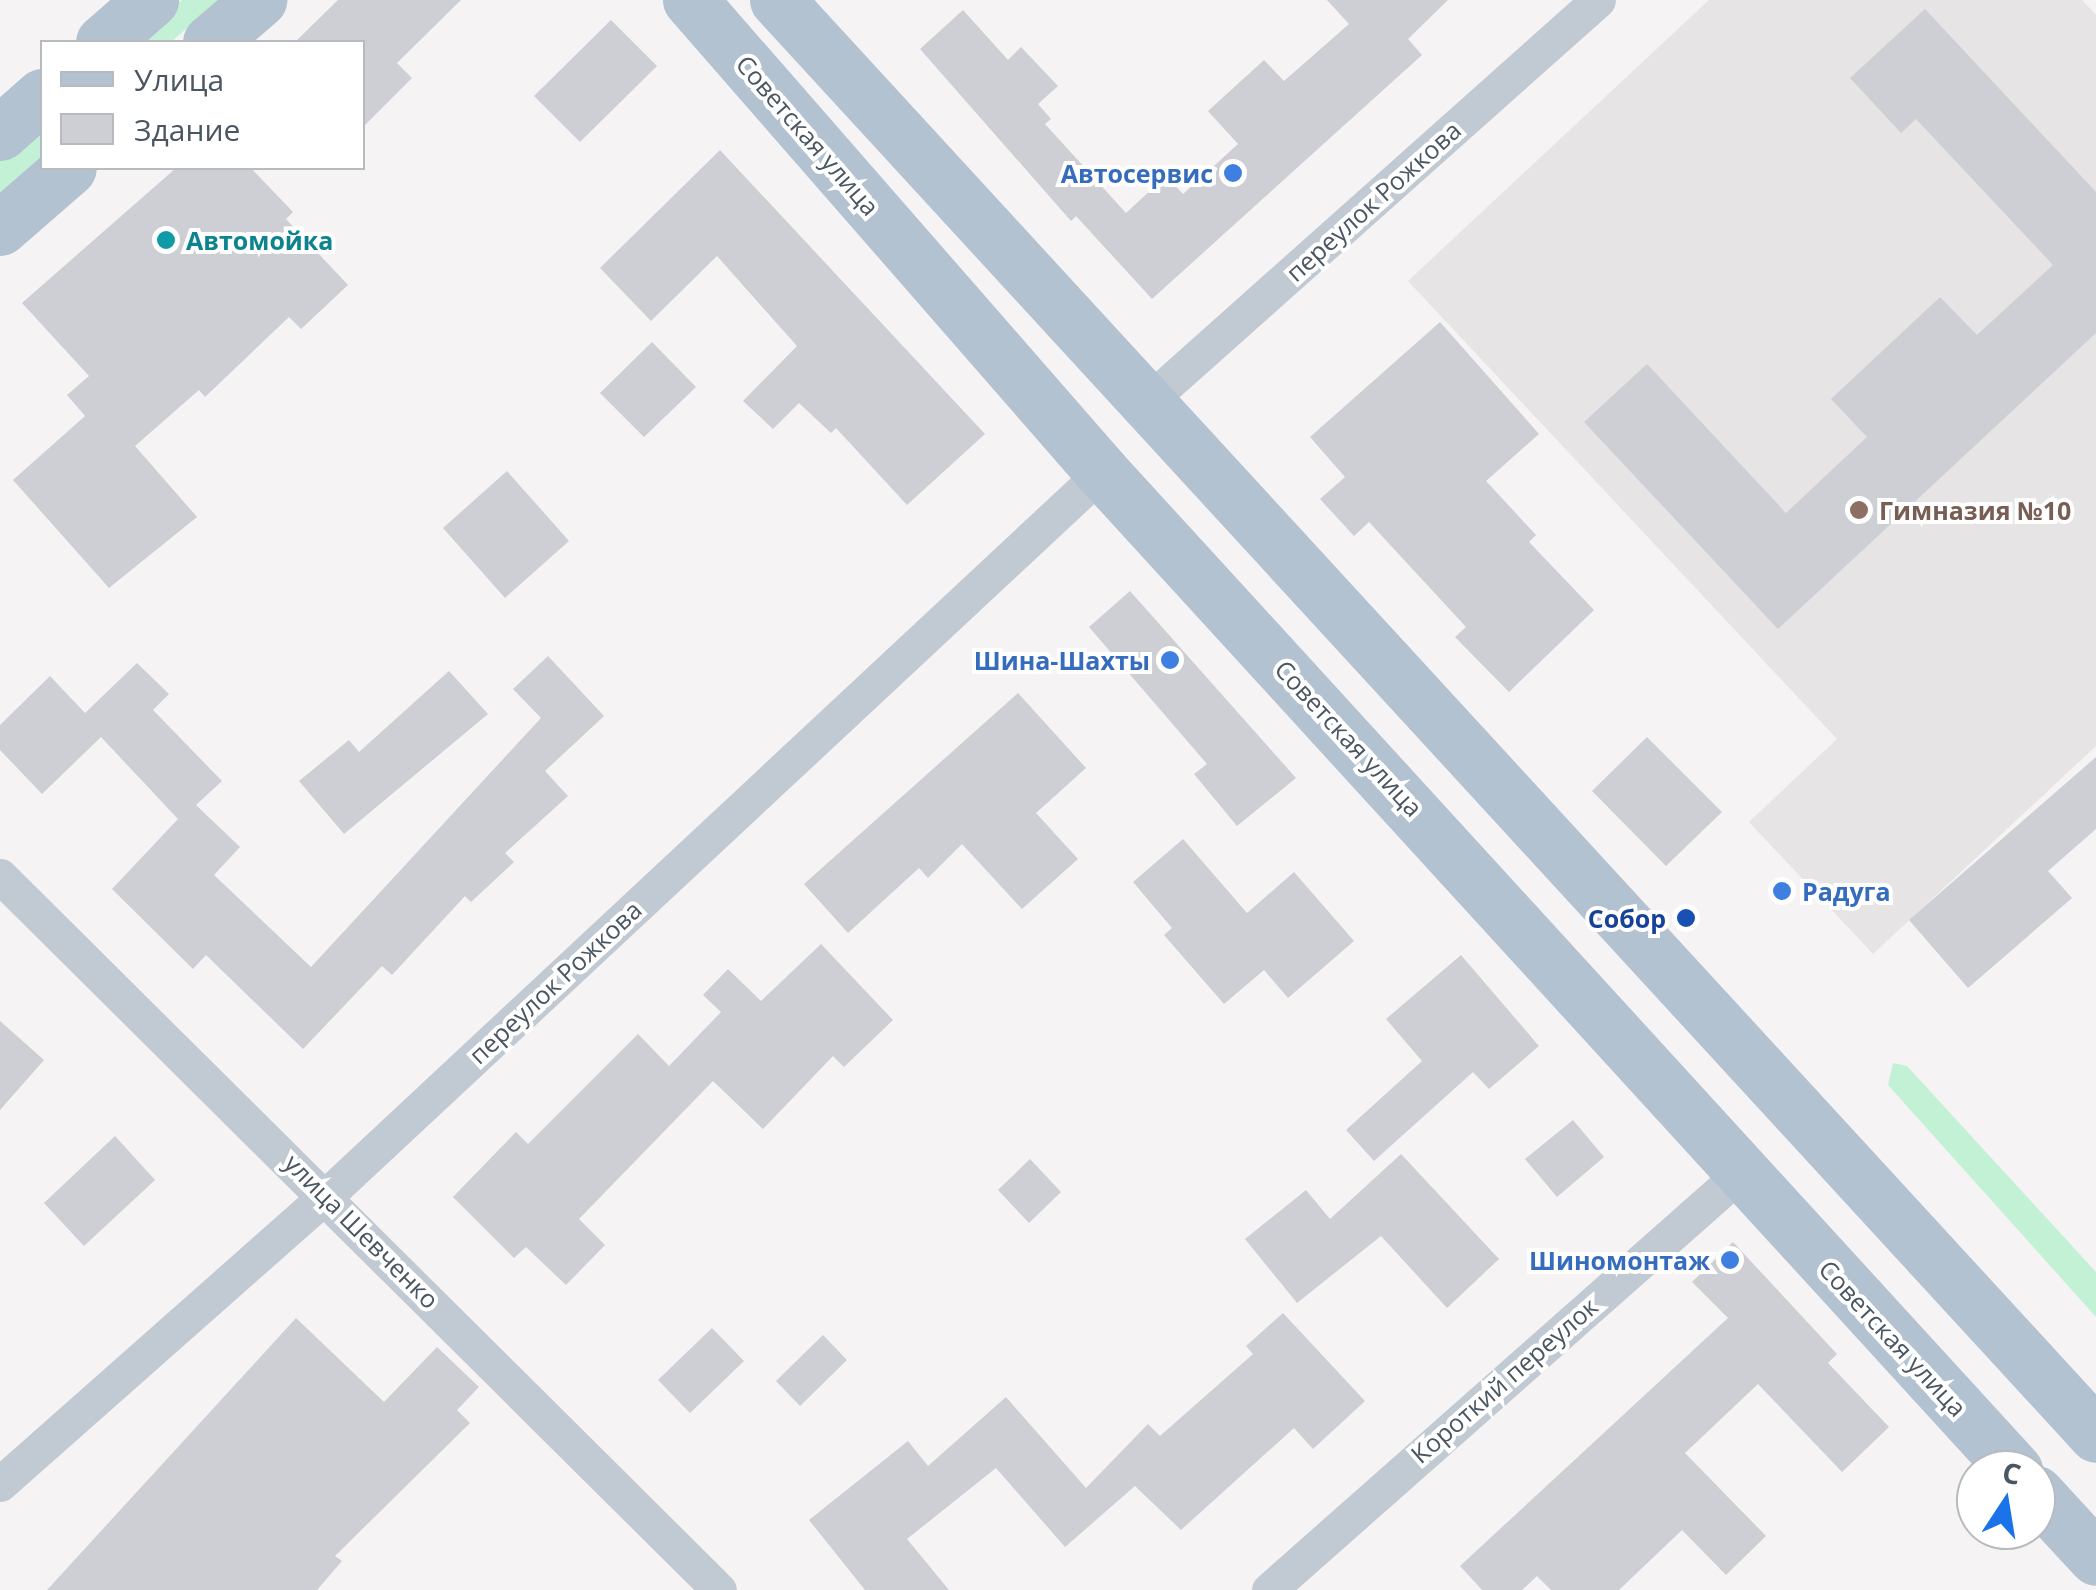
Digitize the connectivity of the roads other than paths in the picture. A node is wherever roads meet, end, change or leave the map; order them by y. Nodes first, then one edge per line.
1 (151, 0) edge
2 (258, 0) edge
3 (690, 0) edge
4 (777, 0) edge
5 (1598, 0) edge
6 (104, 40) edge
7 (212, 40) edge
8 (40, 98) edge
9 (0, 133) edge
10 (67, 170) edge
11 (0, 228) edge
12 (1147, 402) junction
13 (1102, 472) junction
14 (0, 876) edge
15 (1740, 1173) junction
16 (328, 1195) junction
17 (2096, 1436) edge
18 (1996, 1450) edge
19 (0, 1484) edge
20 (2056, 1515) edge
21 (2096, 1558) edge
22 (719, 1590) edge
23 (1269, 1590) edge

1 - 6 main road
2 - 7 main road
3 - 13 main road, Советская улица
4 - 12 main road
5 - 12 street, переулок Рожкова
8 - 9 main road
10 - 11 main road
12 - 17 main road
13 - 15 main road, Советская улица
13 - 16 street, переулок Рожкова
14 - 16 street, улица Шевченко
15 - 18 main road, Советская улица
15 - 23 street, Короткий переулок
16 - 19 street, переулок Рожкова
16 - 22 street, улица Шевченко
20 - 21 main road

